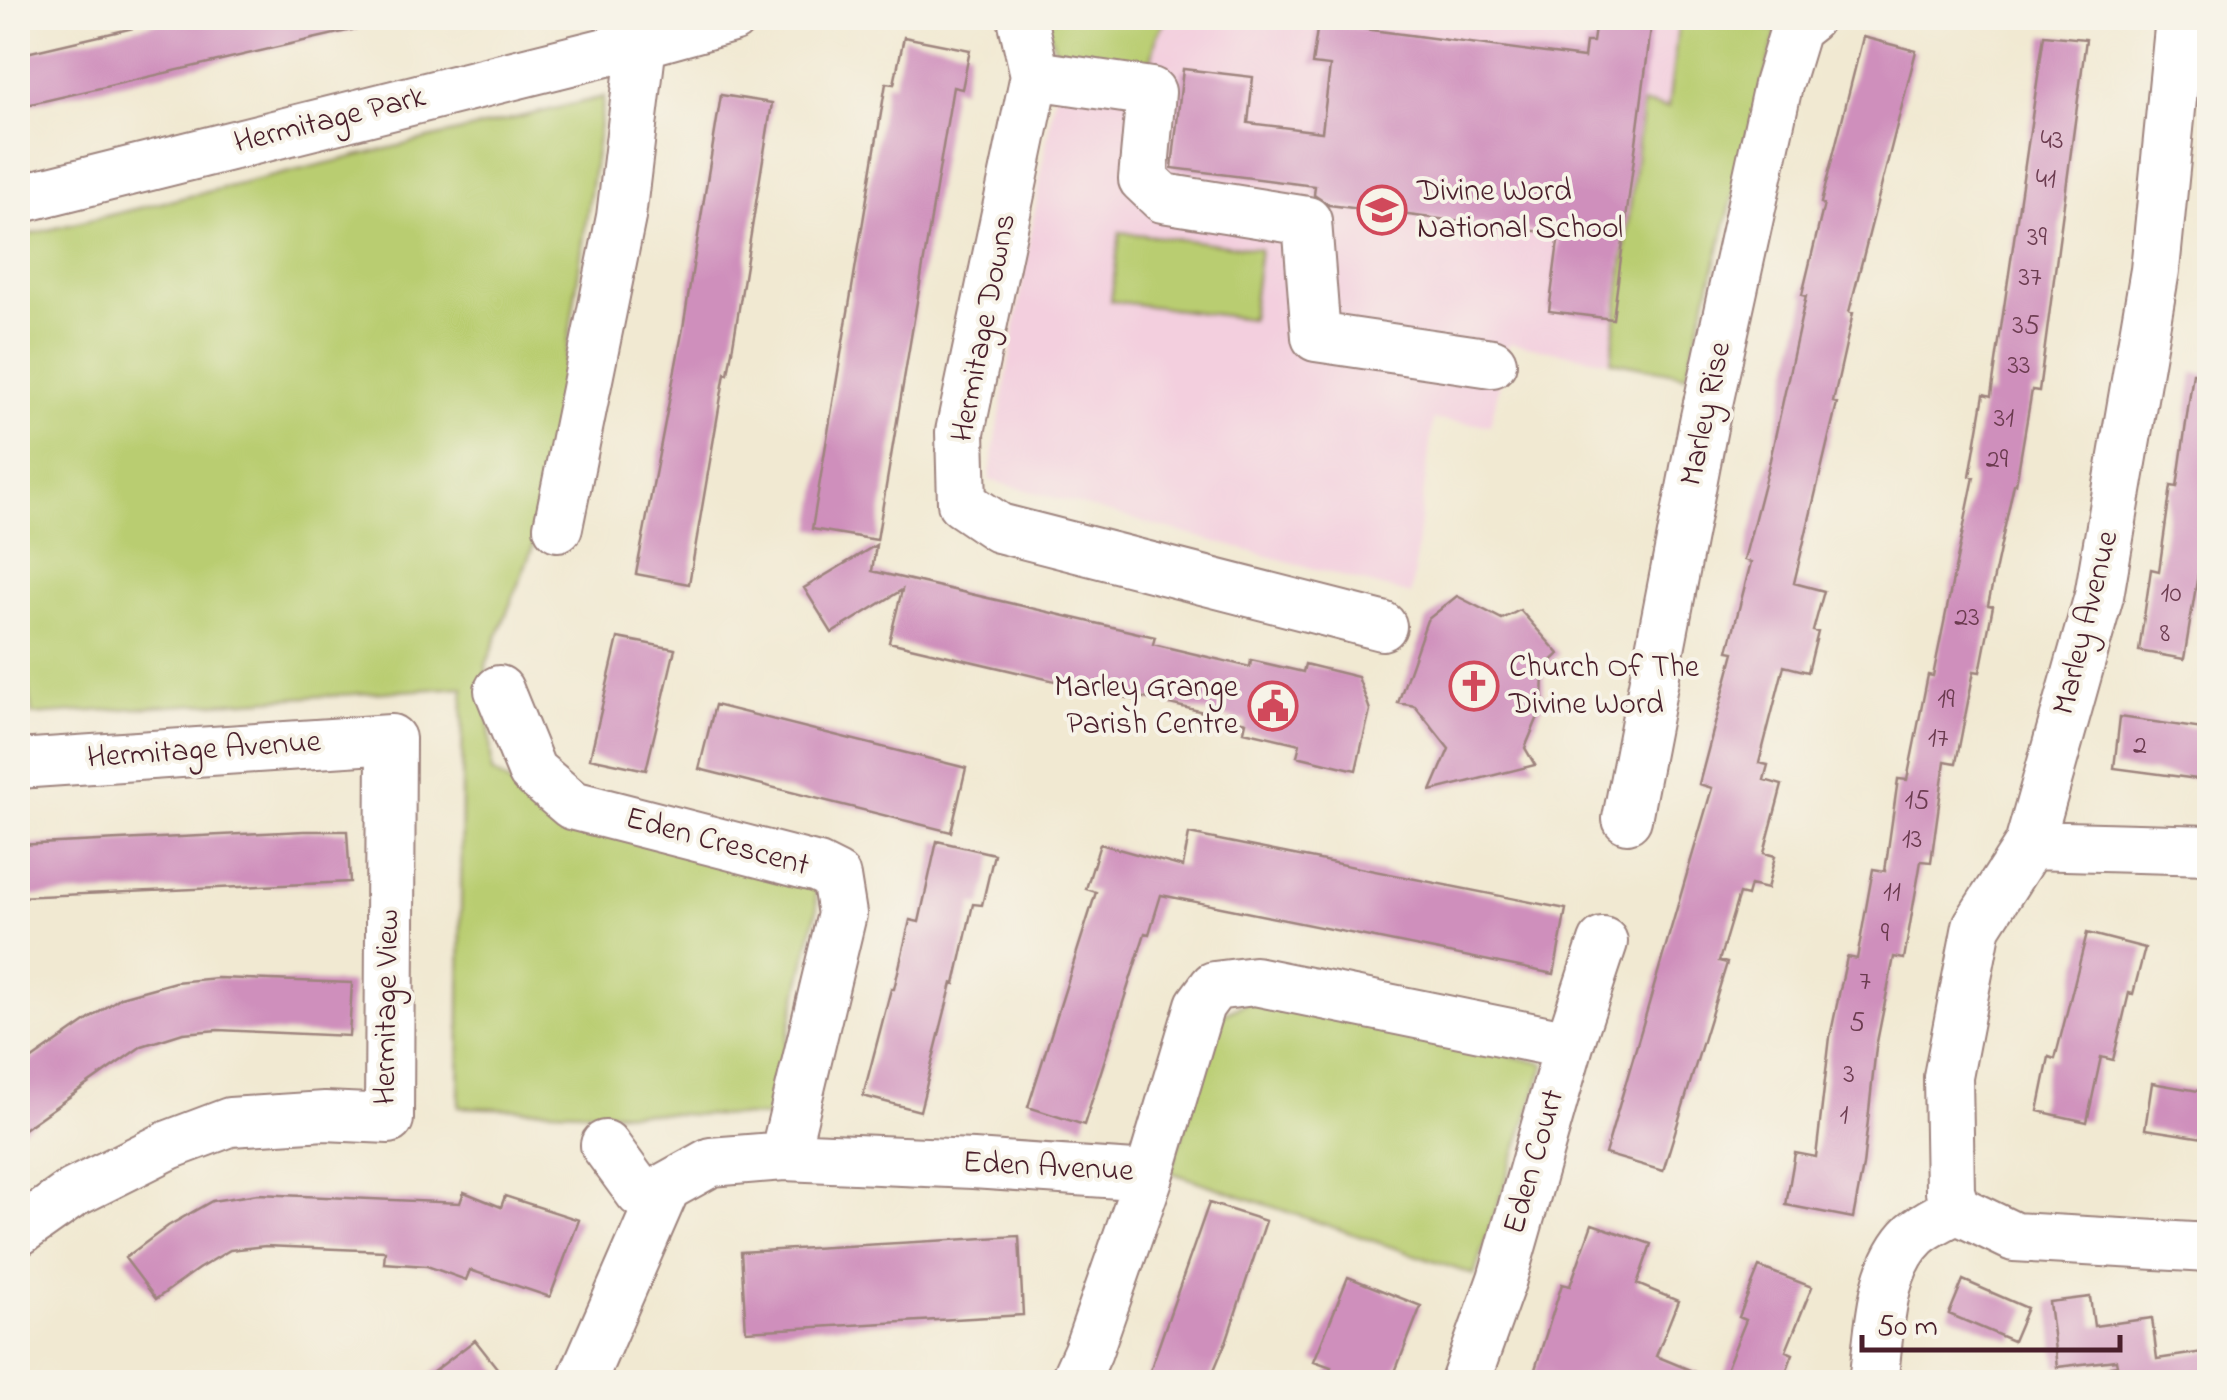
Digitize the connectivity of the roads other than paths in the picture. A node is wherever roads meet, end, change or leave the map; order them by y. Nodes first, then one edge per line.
1 (732, 18) edge
2 (1022, 18) edge
3 (1809, 18) edge
4 (2180, 18) edge
5 (642, 43) junction
6 (1036, 75) junction
7 (18, 199) edge
8 (1492, 364) dead end
9 (558, 527) dead end
10 (1382, 626) dead end
11 (498, 690) dead end
12 (391, 739) joint
13 (18, 764) edge
14 (1627, 819) dead end
15 (2029, 845) junction
16 (2210, 850) edge
17 (1603, 942) dead end
18 (1569, 1045) junction
19 (605, 1145) dead end
20 (784, 1156) junction
21 (1148, 1176) junction
22 (662, 1195) junction
23 (1956, 1210) junction
24 (18, 1232) edge
25 (2210, 1248) edge
26 (581, 1382) edge
27 (1074, 1382) edge
28 (1464, 1382) edge
29 (1873, 1382) edge

1 - 5 street, Hermitage Park
2 - 6 street, Hermitage Downs
3 - 14 street, Marley Rise
4 - 15 street, Marley Avenue
5 - 7 street, Hermitage Park
5 - 9 street
6 - 8 street
6 - 10 street, Hermitage Downs
11 - 20 street, Eden Crescent
12 - 13 street, Hermitage Avenue
12 - 24 street, Hermitage View
15 - 16 street
15 - 23 street, Marley Avenue
17 - 18 street, Eden Court
18 - 21 street, Eden Avenue
18 - 28 street, Eden Court
19 - 22 street
20 - 21 street, Eden Avenue
20 - 22 street, Eden Avenue
21 - 27 street
22 - 26 street
23 - 25 street
23 - 29 street

